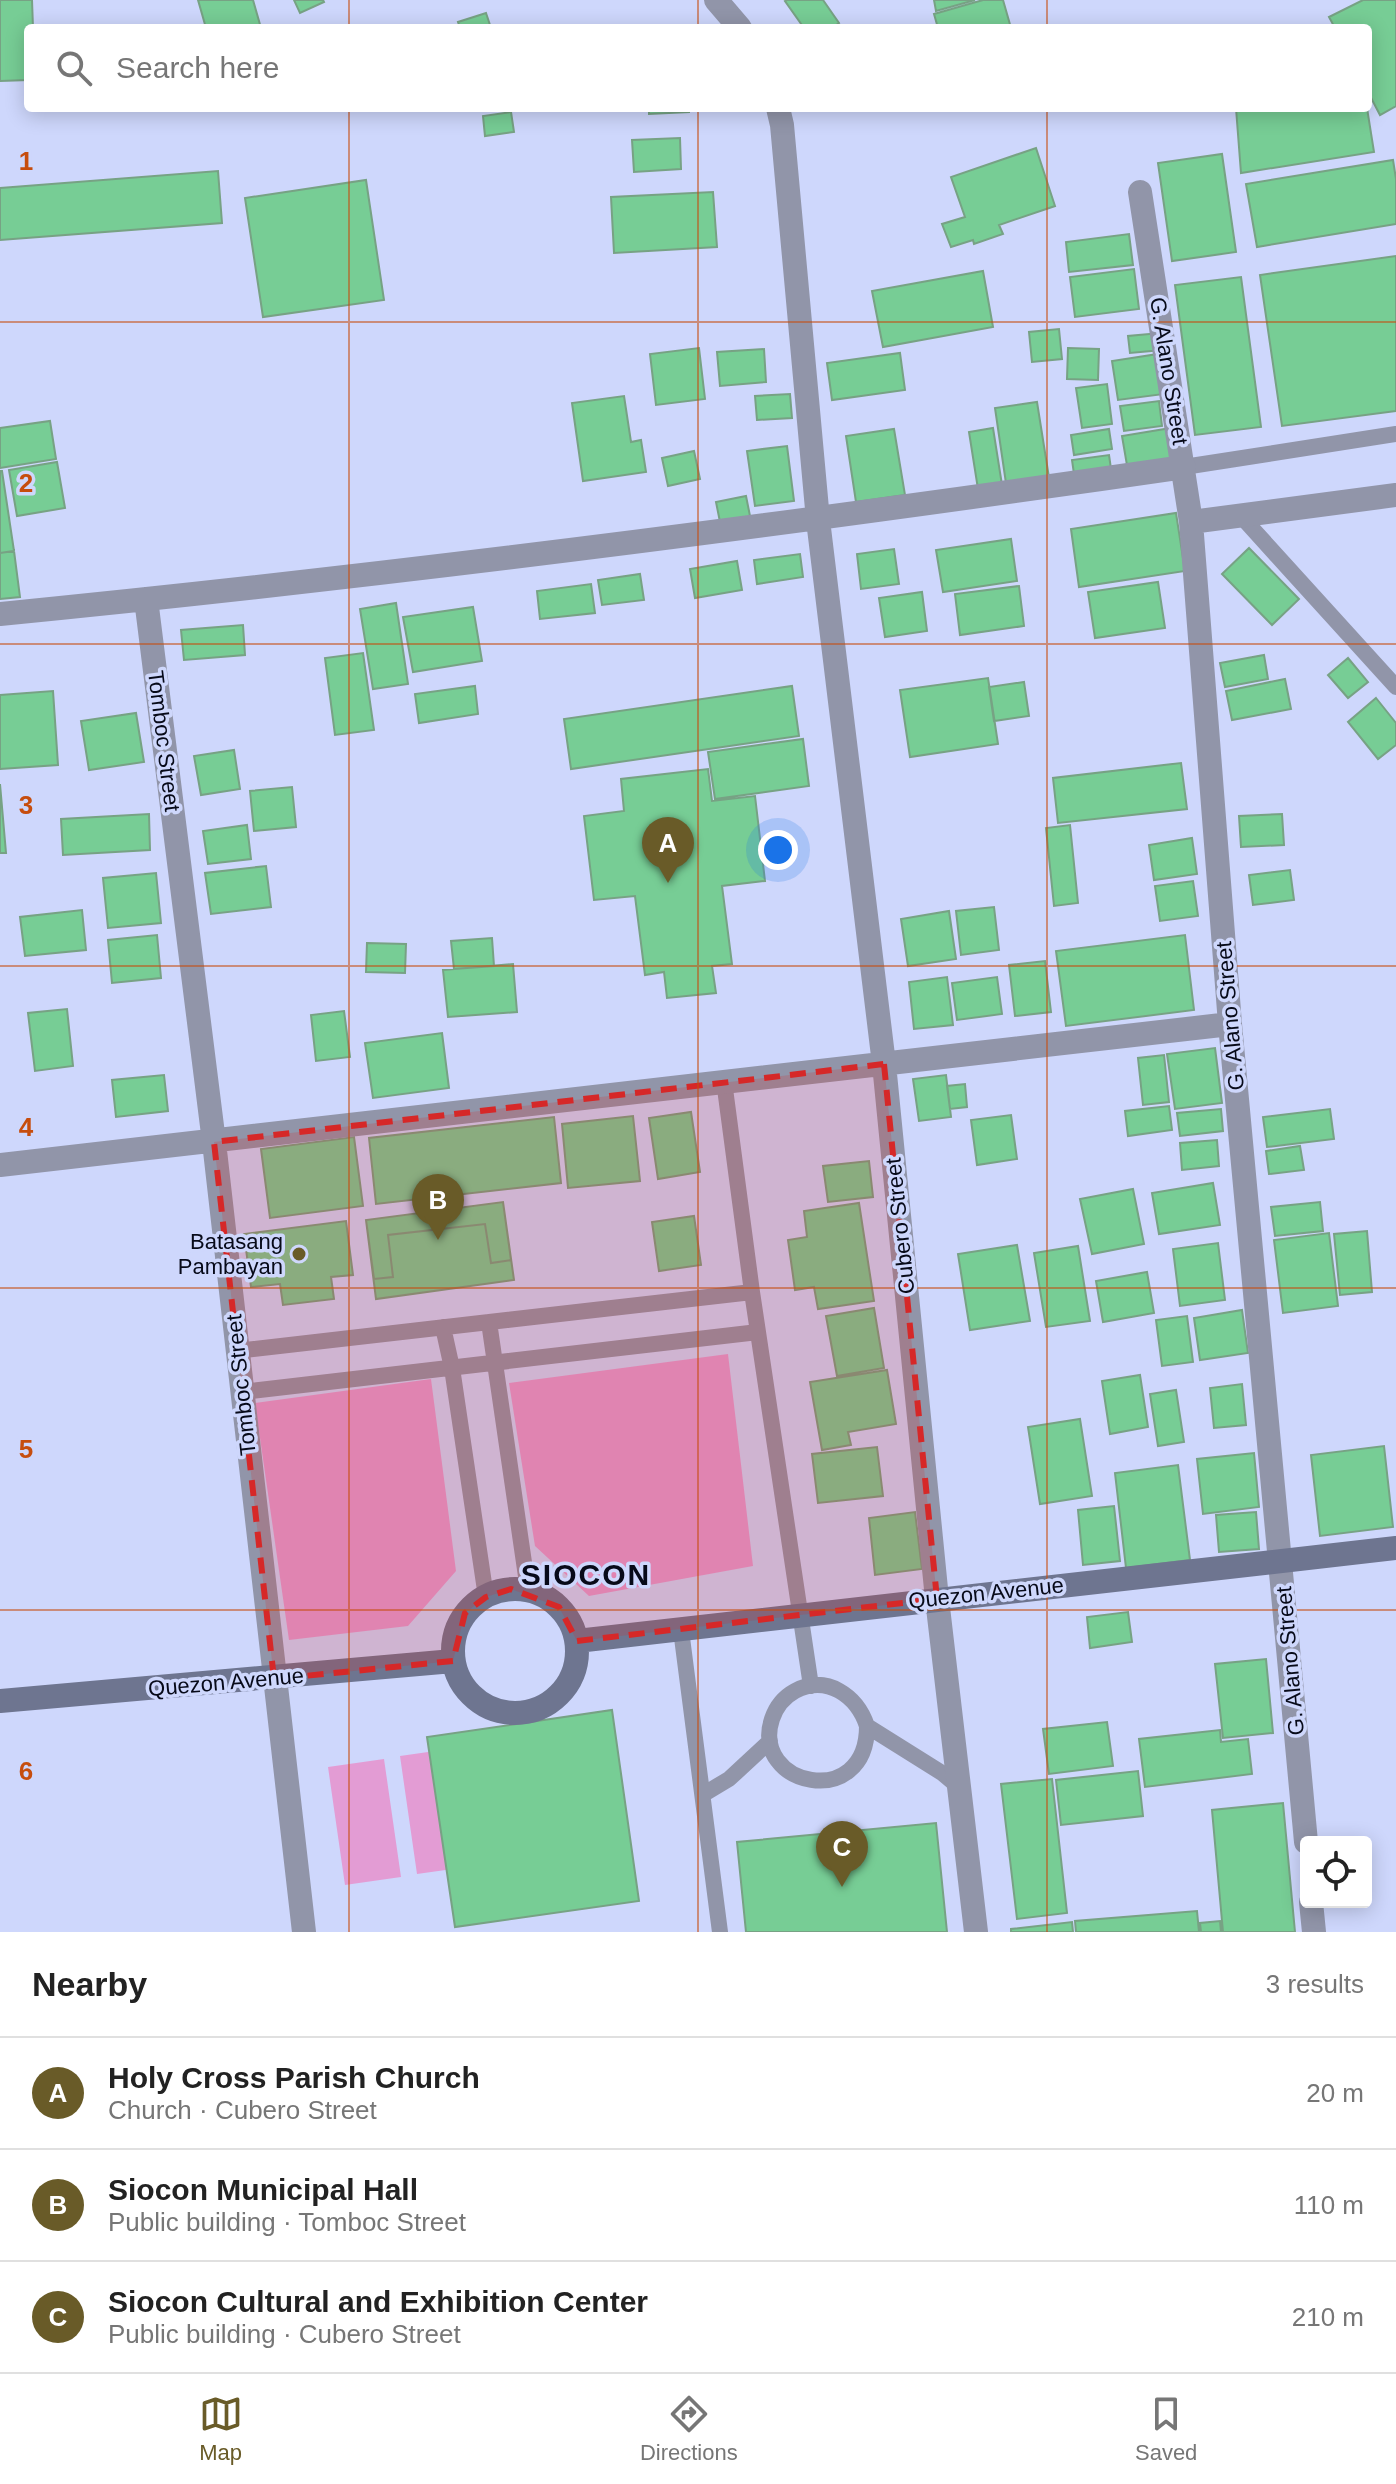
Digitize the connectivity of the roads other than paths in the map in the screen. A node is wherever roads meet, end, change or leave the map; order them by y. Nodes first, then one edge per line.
1 (716, 0) edge
2 (737, 24) edge
3 (779, 112) edge
4 (1140, 192) dead end
5 (1396, 434) edge
6 (1184, 467) junction
7 (1396, 495) edge
8 (1240, 515) junction
9 (818, 520) junction
10 (1191, 522) junction
11 (146, 599) junction
12 (0, 614) edge
13 (1396, 687) edge
14 (1230, 1024) junction
15 (884, 1064) junction
16 (724, 1081) junction
17 (214, 1142) junction
18 (0, 1165) edge
19 (752, 1292) junction
20 (489, 1322) junction
21 (443, 1327) junction
22 (758, 1332) junction
23 (236, 1351) junction
24 (496, 1363) junction
25 (452, 1368) junction
26 (242, 1392) junction
27 (1396, 1548) edge
28 (1281, 1561) junction
29 (528, 1590) junction
30 (486, 1597) junction
31 (937, 1599) junction
32 (802, 1614) junction
33 (681, 1630) junction
34 (577, 1641) junction
35 (453, 1661) junction
36 (274, 1679) junction
37 (811, 1686) junction
38 (0, 1701) edge
39 (867, 1726) junction
40 (770, 1741) junction
41 (961, 1789) junction
42 (704, 1794) junction
43 (1305, 1836) edge
44 (1312, 1908) edge
45 (304, 1932) edge
46 (720, 1932) edge
47 (976, 1932) edge
48 (1314, 1932) edge

1 - 2 street
3 - 9 street, Cubero Street
4 - 6 street, G. Alano Street
5 - 6 lane
6 - 9 street
6 - 10 street, G. Alano Street
7 - 8 street
8 - 10 street
8 - 13 lane
9 - 11 street
9 - 15 street, Cubero Street
10 - 14 street, G. Alano Street
11 - 12 street
11 - 17 street, Tomboc Street
14 - 15 street
14 - 28 street, G. Alano Street
15 - 16 street
15 - 31 street, Cubero Street
16 - 17 street
16 - 19 lane
17 - 18 street
17 - 23 street, Tomboc Street
19 - 20 lane
19 - 22 lane
20 - 21 lane
20 - 24 lane
21 - 23 lane
21 - 25 lane
22 - 24 lane
22 - 32 lane
23 - 26 street, Tomboc Street
24 - 25 lane
24 - 29 lane
25 - 26 lane
25 - 30 lane
26 - 36 street, Tomboc Street
27 - 28 street, Quezon Avenue
28 - 31 street, Quezon Avenue
28 - 43 street, G. Alano Street
29 - 30 street
29 - 34 street
30 - 35 street
31 - 32 street, Quezon Avenue
31 - 41 street, Cubero Street
32 - 33 street, Quezon Avenue
32 - 37 lane
33 - 34 street, Quezon Avenue
33 - 42 lane
34 - 35 street
35 - 36 street, Quezon Avenue
36 - 38 street, Quezon Avenue
36 - 45 street, Tomboc Street
37 - 39 lane
37 - 40 lane
39 - 40 lane
39 - 41 lane
40 - 42 lane
41 - 47 street, Cubero Street
42 - 46 lane
44 - 48 street

